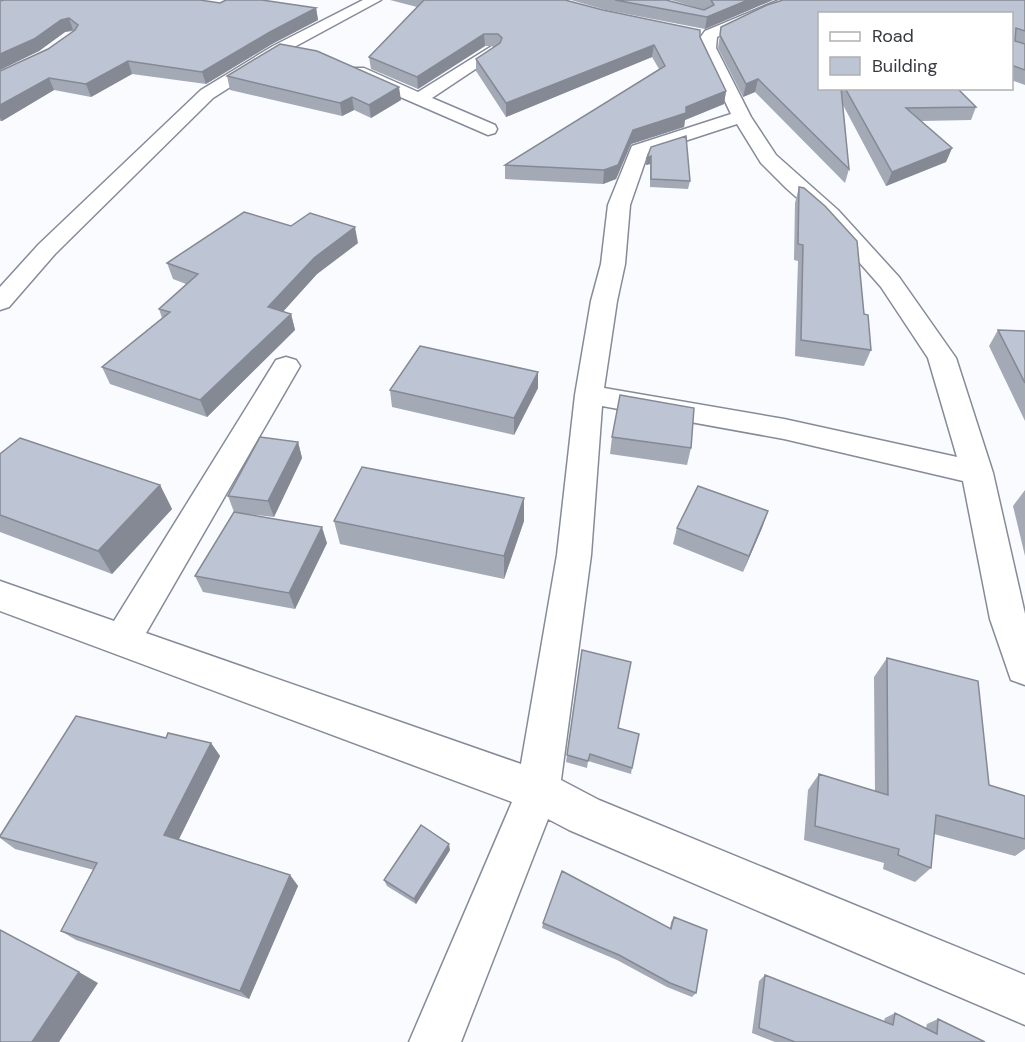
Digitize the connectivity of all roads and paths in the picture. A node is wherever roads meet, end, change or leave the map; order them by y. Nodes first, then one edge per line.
1 (374, 0) edge
2 (794, 0) edge
3 (279, 49) junction
4 (492, 51) edge
5 (302, 54) edge
6 (346, 67) edge
7 (418, 99) junction
8 (742, 117) junction
9 (488, 129) dead end
10 (0, 302) edge
11 (286, 366) dead end
12 (589, 395) junction
13 (977, 472) junction
14 (0, 596) edge
15 (122, 640) junction
16 (1025, 668) edge
17 (538, 791) junction
18 (1025, 999) edge
19 (435, 1042) edge

1 - 3 street
2 - 8 street
3 - 5 street
3 - 10 street
4 - 7 street
6 - 7 street
7 - 9 street
8 - 12 street
8 - 13 street
11 - 15 street
12 - 13 street
12 - 17 street
13 - 16 street
14 - 15 street
15 - 17 street
17 - 18 street
17 - 19 street

